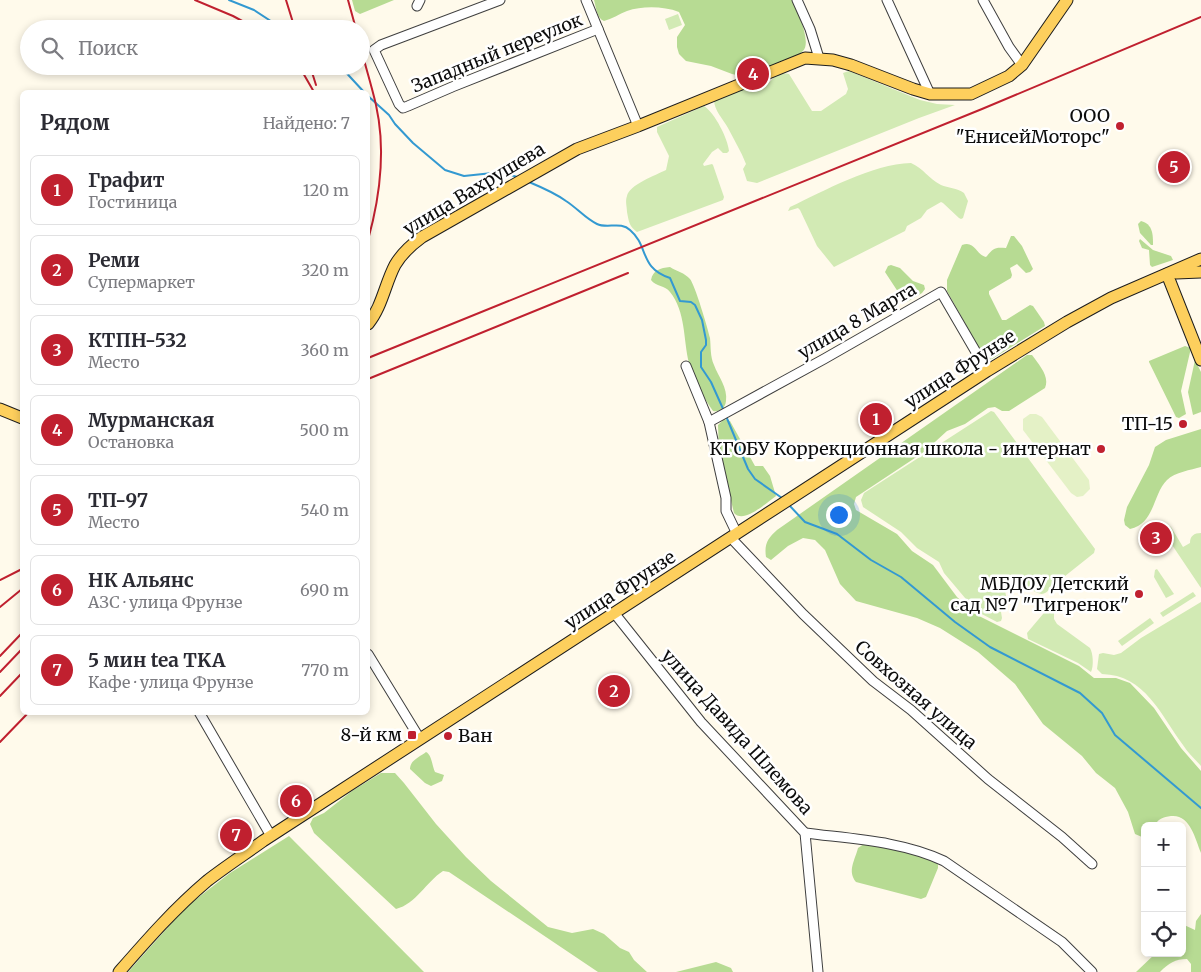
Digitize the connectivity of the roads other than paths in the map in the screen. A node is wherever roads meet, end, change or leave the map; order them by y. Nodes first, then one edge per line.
1 (500, 0) edge
2 (586, 0) edge
3 (796, 0) edge
4 (887, 0) edge
5 (983, 0) edge
6 (1067, 0) edge
7 (598, 29) junction
8 (819, 58) junction
9 (1022, 65) junction
10 (930, 94) junction
11 (638, 126) junction
12 (1201, 259) edge
13 (1201, 272) edge
14 (1167, 274) junction
15 (370, 322) edge
16 (1201, 360) edge
17 (686, 366) dead end
18 (987, 371) junction
19 (0, 409) edge
20 (20, 417) edge
21 (709, 422) junction
22 (734, 536) junction
23 (615, 614) junction
24 (370, 657) edge
25 (201, 715) edge
26 (420, 739) junction
27 (806, 833) junction
28 (271, 836) junction
29 (1092, 864) dead end
30 (119, 972) edge
31 (818, 972) edge
32 (1092, 972) edge

1 - 7 street, Западный переулок
2 - 7 street
3 - 8 street
4 - 10 street
5 - 9 street
6 - 9 main road
7 - 11 street
8 - 10 main road
8 - 11 main road, улица Вахрушева
9 - 10 main road
11 - 15 main road, улица Вахрушева
12 - 14 main road, улица Фрунзе
13 - 14 main road, улица Фрунзе
14 - 16 main road
14 - 18 main road, улица Фрунзе
17 - 21 street
18 - 21 street, улица 8 Марта
18 - 22 main road, улица Фрунзе
19 - 20 main road
21 - 22 street
22 - 23 main road, улица Фрунзе
22 - 29 street, Совхозная улица
23 - 26 main road, улица Фрунзе
23 - 27 street, улица Давида Шлемова
24 - 26 street
25 - 28 street
26 - 28 main road, улица Фрунзе
27 - 31 street, улица Давида Шлемова
27 - 32 street
28 - 30 main road, улица Фрунзе

